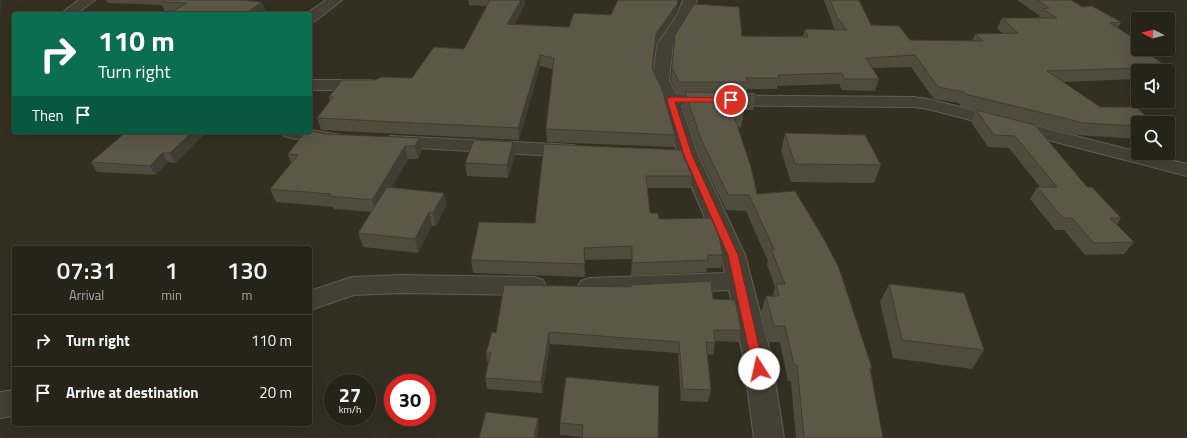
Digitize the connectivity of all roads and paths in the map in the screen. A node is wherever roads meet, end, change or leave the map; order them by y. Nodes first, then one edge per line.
1 (88, 0) edge
2 (334, 0) edge
3 (690, 0) edge
4 (70, 12) edge
5 (312, 16) edge
6 (312, 85) edge
7 (377, 85) edge
8 (670, 100) junction
9 (302, 134) edge
10 (352, 140) edge
11 (375, 142) edge
12 (594, 151) edge
13 (1187, 170) edge
14 (739, 282) junction
15 (312, 300) edge
16 (12, 403) edge
17 (0, 404) edge
18 (769, 438) edge

1 - 4 street
2 - 5 street
3 - 8 street
6 - 7 street
8 - 13 street
8 - 14 street
9 - 10 street
11 - 12 street
14 - 15 street
14 - 18 street
16 - 17 street

